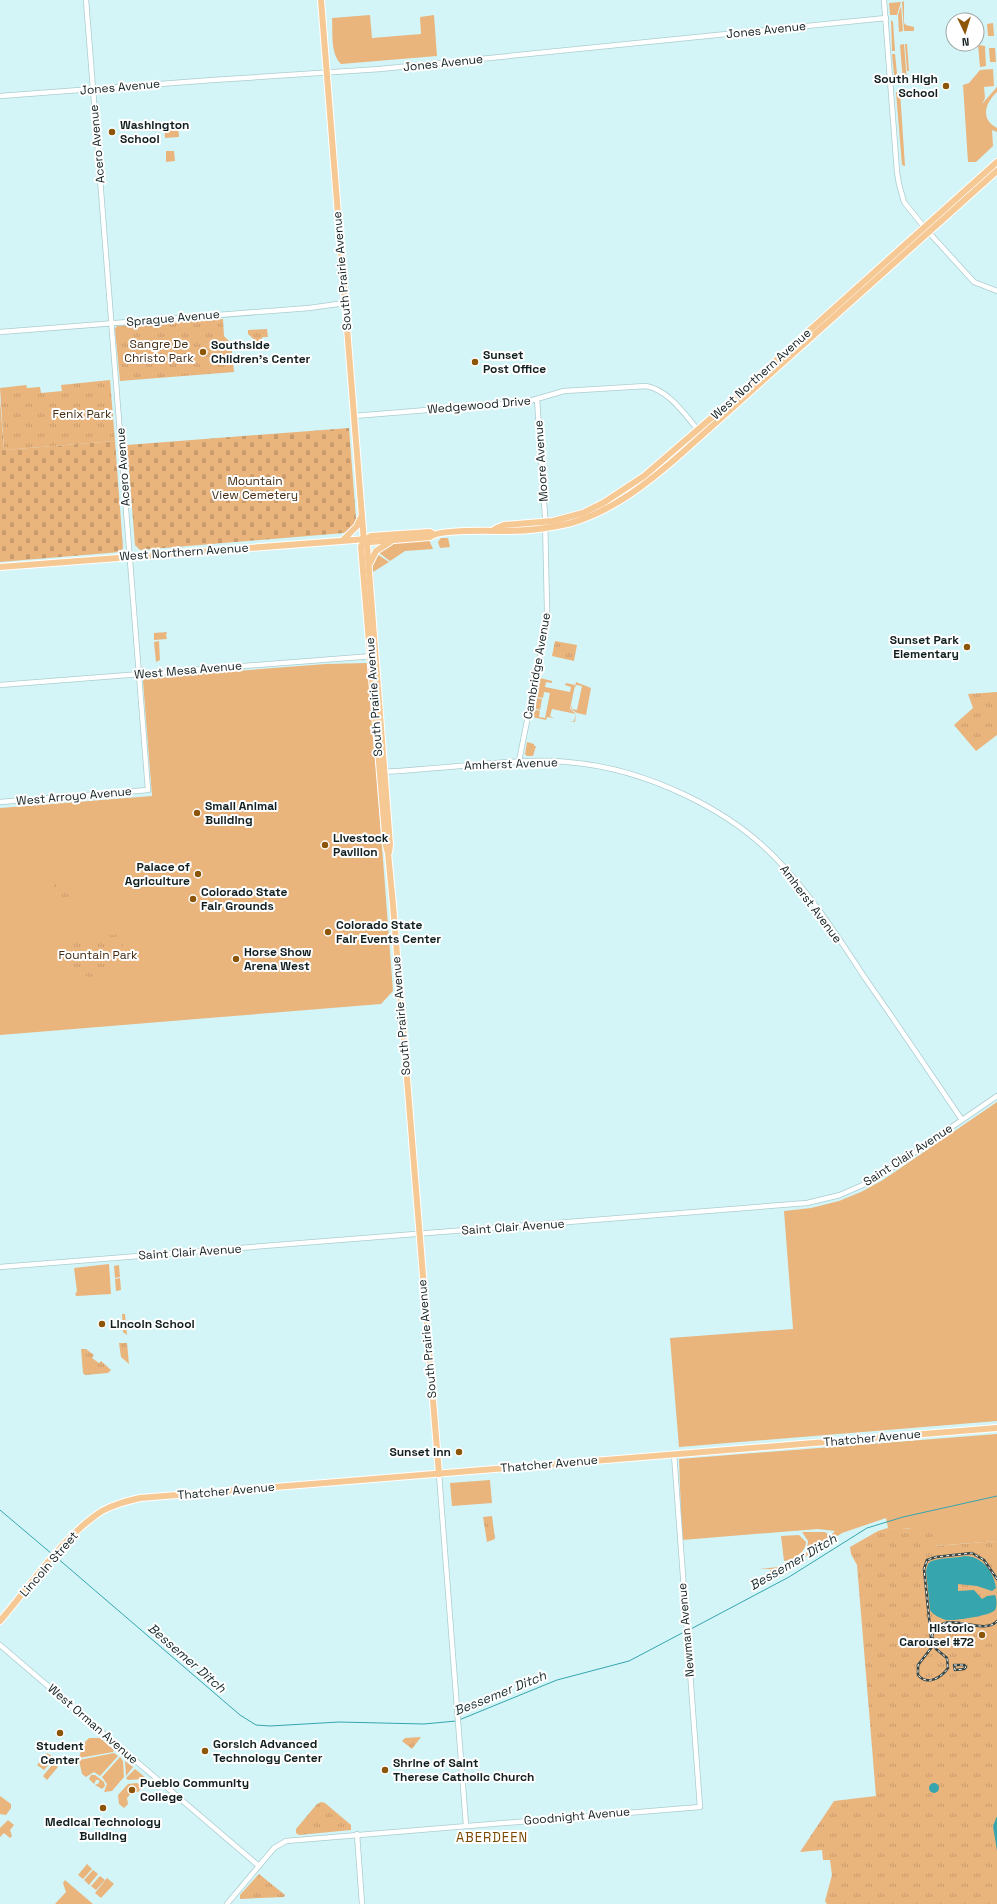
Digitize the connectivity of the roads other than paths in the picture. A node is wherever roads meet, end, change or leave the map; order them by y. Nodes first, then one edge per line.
1 (86, 0) edge
2 (321, 0) edge
3 (884, 0) edge
4 (886, 18) junction
5 (327, 72) junction
6 (92, 90) junction
7 (0, 96) edge
8 (997, 162) edge
9 (997, 171) edge
10 (926, 230) junction
11 (997, 291) edge
12 (345, 303) junction
13 (111, 323) junction
14 (0, 332) edge
15 (537, 399) junction
16 (354, 416) junction
17 (698, 430) junction
18 (703, 436) junction
19 (362, 516) junction
20 (545, 525) junction
21 (434, 534) junction
22 (343, 540) junction
23 (365, 540) junction
24 (394, 540) junction
25 (129, 557) junction
26 (0, 567) edge
27 (369, 567) junction
28 (373, 656) junction
29 (138, 674) junction
30 (0, 685) edge
31 (520, 761) junction
32 (382, 772) junction
33 (148, 790) joint
34 (0, 802) edge
35 (997, 1096) edge
36 (962, 1120) junction
37 (419, 1234) junction
38 (0, 1267) edge
39 (997, 1428) edge
40 (674, 1454) junction
41 (438, 1474) junction
42 (103, 1511) joint
43 (0, 1622) edge
44 (0, 1645) edge
45 (700, 1806) joint
46 (466, 1825) junction
47 (357, 1834) junction
48 (259, 1866) junction
49 (227, 1904) edge
50 (362, 1904) edge

1 - 6 street, Acero Avenue
2 - 5 main road, South Prairie Avenue
3 - 4 street
4 - 5 street, Jones Avenue
4 - 10 street
5 - 6 street, Jones Avenue
5 - 12 main road, South Prairie Avenue
6 - 7 street, Jones Avenue
6 - 13 street, Acero Avenue
8 - 10 main road, West Northern Avenue
9 - 10 main road, West Northern Avenue
10 - 11 street
10 - 17 main road, West Northern Avenue
10 - 18 main road, West Northern Avenue
12 - 13 street, Sprague Avenue
12 - 16 main road, South Prairie Avenue
13 - 14 street, Sprague Avenue
13 - 25 street, Acero Avenue
15 - 16 street, Wedgewood Drive
15 - 17 street, Wedgewood Drive
15 - 20 street, Moore Avenue
16 - 19 main road, South Prairie Avenue
17 - 18 street, Wedgewood Drive
17 - 20 main road, West Northern Avenue
18 - 20 main road, West Northern Avenue
19 - 22 main road
19 - 23 main road, South Prairie Avenue
20 - 21 main road, West Northern Avenue
20 - 31 street, Cambridge Avenue
21 - 23 main road, West Northern Avenue
21 - 24 main road, West Northern Avenue
22 - 23 main road, West Northern Avenue
22 - 25 main road, West Northern Avenue
23 - 24 main road, West Northern Avenue
23 - 27 main road, South Prairie Avenue
23 - 28 main road, South Prairie Avenue
24 - 27 main road
25 - 26 main road, West Northern Avenue
25 - 29 street, Acero Avenue
27 - 28 main road, South Prairie Avenue
28 - 29 street, West Mesa Avenue
28 - 32 main road, South Prairie Avenue
29 - 30 street, West Mesa Avenue
29 - 33 street, Acero Avenue
31 - 32 street, Amherst Avenue
31 - 36 street, Amherst Avenue
32 - 37 main road, South Prairie Avenue
33 - 34 street, West Arroyo Avenue
35 - 36 street, Saint Clair Avenue
36 - 37 street, Saint Clair Avenue
37 - 38 street, Saint Clair Avenue
37 - 41 main road, South Prairie Avenue
39 - 40 main road, Thatcher Avenue
40 - 41 main road, Thatcher Avenue
40 - 45 street, Newman Avenue
41 - 42 main road, Thatcher Avenue
41 - 46 street, South Prairie Avenue
42 - 43 main road, Lincoln Street
44 - 48 street, West Orman Avenue
45 - 46 street, Goodnight Avenue
46 - 47 street, Goodnight Avenue
47 - 48 street, Goodnight Avenue
47 - 50 street
48 - 49 street

